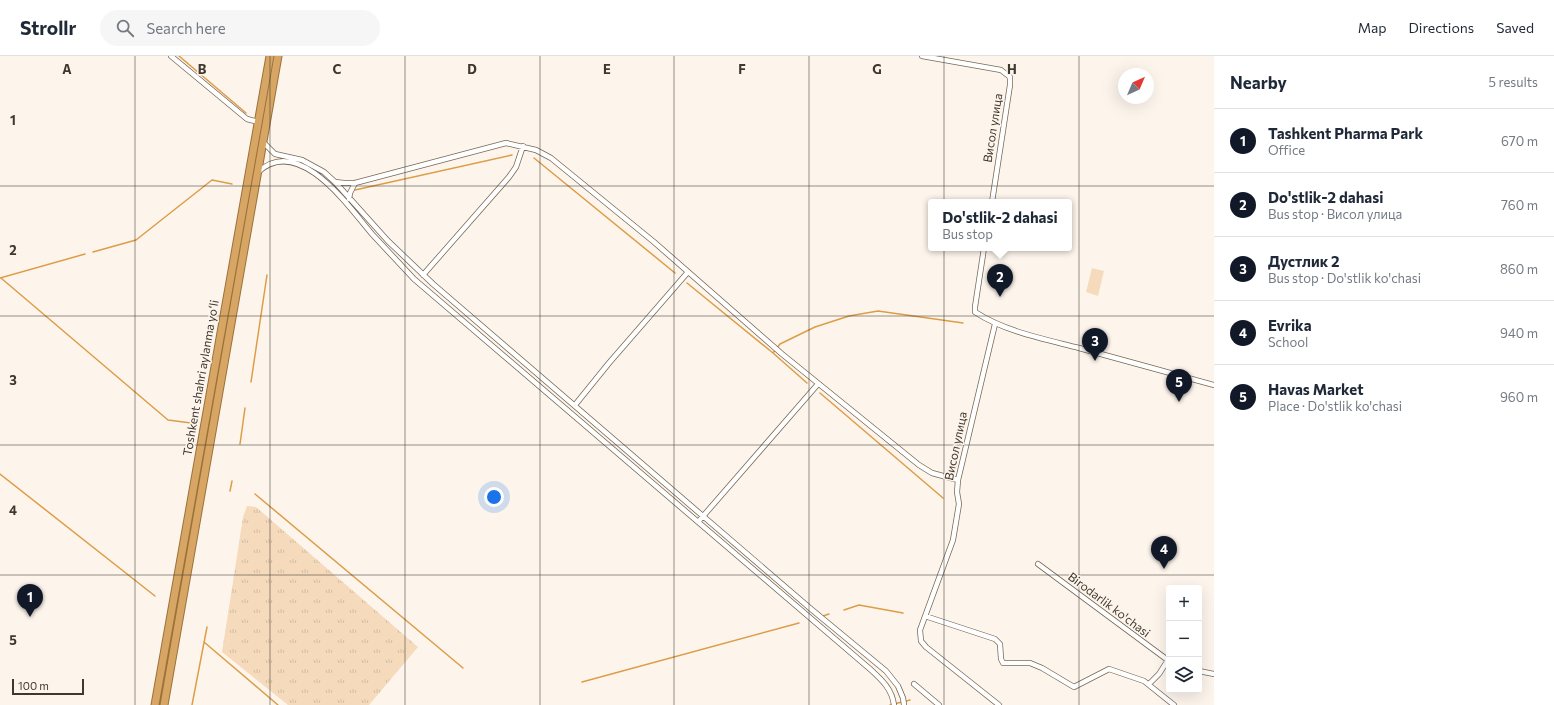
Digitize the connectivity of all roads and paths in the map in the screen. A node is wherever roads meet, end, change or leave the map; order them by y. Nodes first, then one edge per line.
1 (171, 56) edge
2 (270, 56) edge
3 (278, 56) edge
4 (922, 56) edge
5 (258, 122) junction
6 (263, 142) junction
7 (523, 146) junction
8 (258, 172) junction
9 (335, 182) junction
10 (355, 183) junction
11 (349, 199) junction
12 (992, 199) edge
13 (984, 251) edge
14 (688, 272) junction
15 (423, 274) junction
16 (222, 320) junction
17 (232, 321) junction
18 (995, 324) junction
19 (520, 359) junction
20 (514, 365) junction
21 (818, 384) junction
22 (1214, 385) edge
23 (575, 405) junction
24 (958, 480) junction
25 (704, 516) junction
26 (698, 522) junction
27 (1038, 564) dead end
28 (925, 616) junction
29 (1166, 659) edge
30 (1166, 663) edge
31 (1202, 672) edge
32 (1214, 674) edge
33 (891, 676) junction
34 (884, 683) junction
35 (914, 684) dead end
36 (1149, 684) junction
37 (894, 703) edge
38 (155, 705) edge
39 (164, 705) edge
40 (904, 705) edge
41 (939, 705) edge
42 (999, 705) edge
43 (1174, 705) edge

1 - 5 street
2 - 5 highway, Toshkent shahri aylanma yoʻli
3 - 6 highway, Toshkent shahri aylanma yoʻli
4 - 12 street, Висол улица
5 - 16 highway, Toshkent shahri aylanma yoʻli
6 - 8 highway, Toshkent shahri aylanma yoʻli
6 - 9 street
7 - 10 street
7 - 14 street
7 - 15 street
8 - 17 highway, Toshkent shahri aylanma yoʻli
8 - 20 street
9 - 10 street
9 - 11 street
10 - 11 street
11 - 15 street
13 - 18 street
14 - 21 street
14 - 23 street
15 - 19 street
16 - 17 highway
16 - 38 highway, Toshkent shahri aylanma yoʻli
17 - 39 highway, Toshkent shahri aylanma yoʻli
18 - 22 street
18 - 24 street, Висол улица
19 - 20 street
19 - 23 street
20 - 26 street
21 - 24 street
21 - 25 street
23 - 25 street
24 - 28 street, Висол улица
25 - 26 street
25 - 33 street
26 - 34 street
27 - 29 street, Birodarlik ko'chasi
28 - 36 street
28 - 42 street, Висол улица
30 - 36 street
31 - 32 street
33 - 34 street
33 - 40 street
34 - 37 street
35 - 41 street
36 - 43 street

